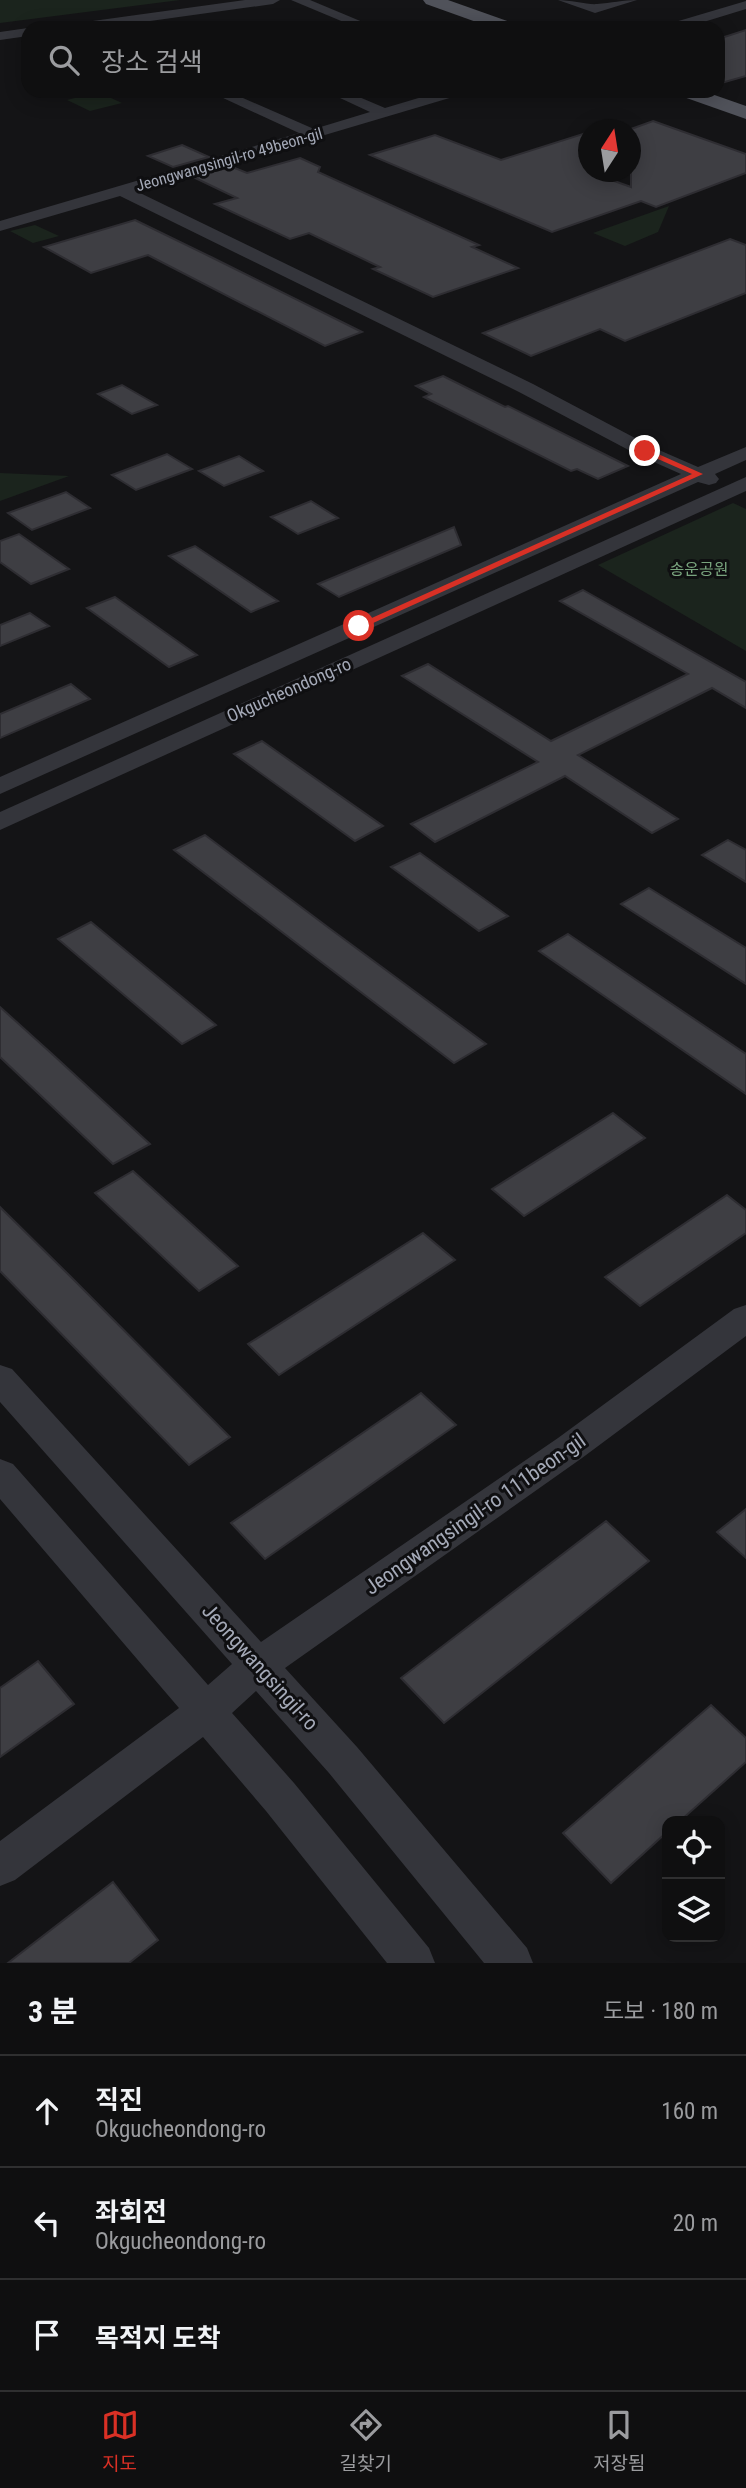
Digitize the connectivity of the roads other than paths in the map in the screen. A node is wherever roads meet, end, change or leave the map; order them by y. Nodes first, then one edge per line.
1 (273, 0) edge
2 (298, 0) edge
3 (432, 0) edge
4 (565, 0) edge
5 (630, 0) edge
6 (746, 5) edge
7 (149, 17) junction
8 (348, 20) joint
9 (120, 21) edge
10 (159, 21) edge
11 (345, 21) edge
12 (490, 21) edge
13 (693, 21) edge
14 (21, 33) edge
15 (0, 36) edge
16 (231, 98) edge
17 (349, 98) edge
18 (435, 98) edge
19 (704, 98) edge
20 (385, 113) junction
21 (746, 113) edge
22 (313, 134) junction
23 (121, 190) junction
24 (0, 226) edge
25 (746, 453) edge
26 (699, 474) junction
27 (741, 490) edge
28 (0, 786) edge
29 (0, 822) edge
30 (746, 1318) edge
31 (0, 1379) edge
32 (0, 1474) edge
33 (258, 1665) junction
34 (206, 1711) junction
35 (0, 1866) edge
36 (414, 1963) edge
37 (512, 1963) edge

1 - 7 street
2 - 8 street
3 - 12 main road
4 - 5 street
6 - 13 street
7 - 9 street
7 - 10 street
8 - 11 street
14 - 15 street
16 - 22 street
17 - 20 street
18 - 20 street, Jeongwangsingil-ro 49beon-gil
19 - 21 main road
20 - 22 street, Jeongwangsingil-ro 49beon-gil
22 - 23 street, Jeongwangsingil-ro 49beon-gil
23 - 24 street, Jeongwangsingil-ro 49beon-gil
23 - 26 street, Okgucheondong-ro
25 - 26 street, Okgucheondong-ro
26 - 27 street, Okgucheondong-ro
26 - 28 street, Okgucheondong-ro
27 - 29 street, Okgucheondong-ro
30 - 33 street, Jeongwangsingil-ro 111beon-gil
31 - 33 street, Jeongwangsingil-ro
32 - 34 street
33 - 34 street, Jeongwangsingil-ro 111beon-gil
33 - 37 street, Jeongwangsingil-ro
34 - 35 street, Jeongwangsingil-ro 111beon-gil
34 - 36 street

